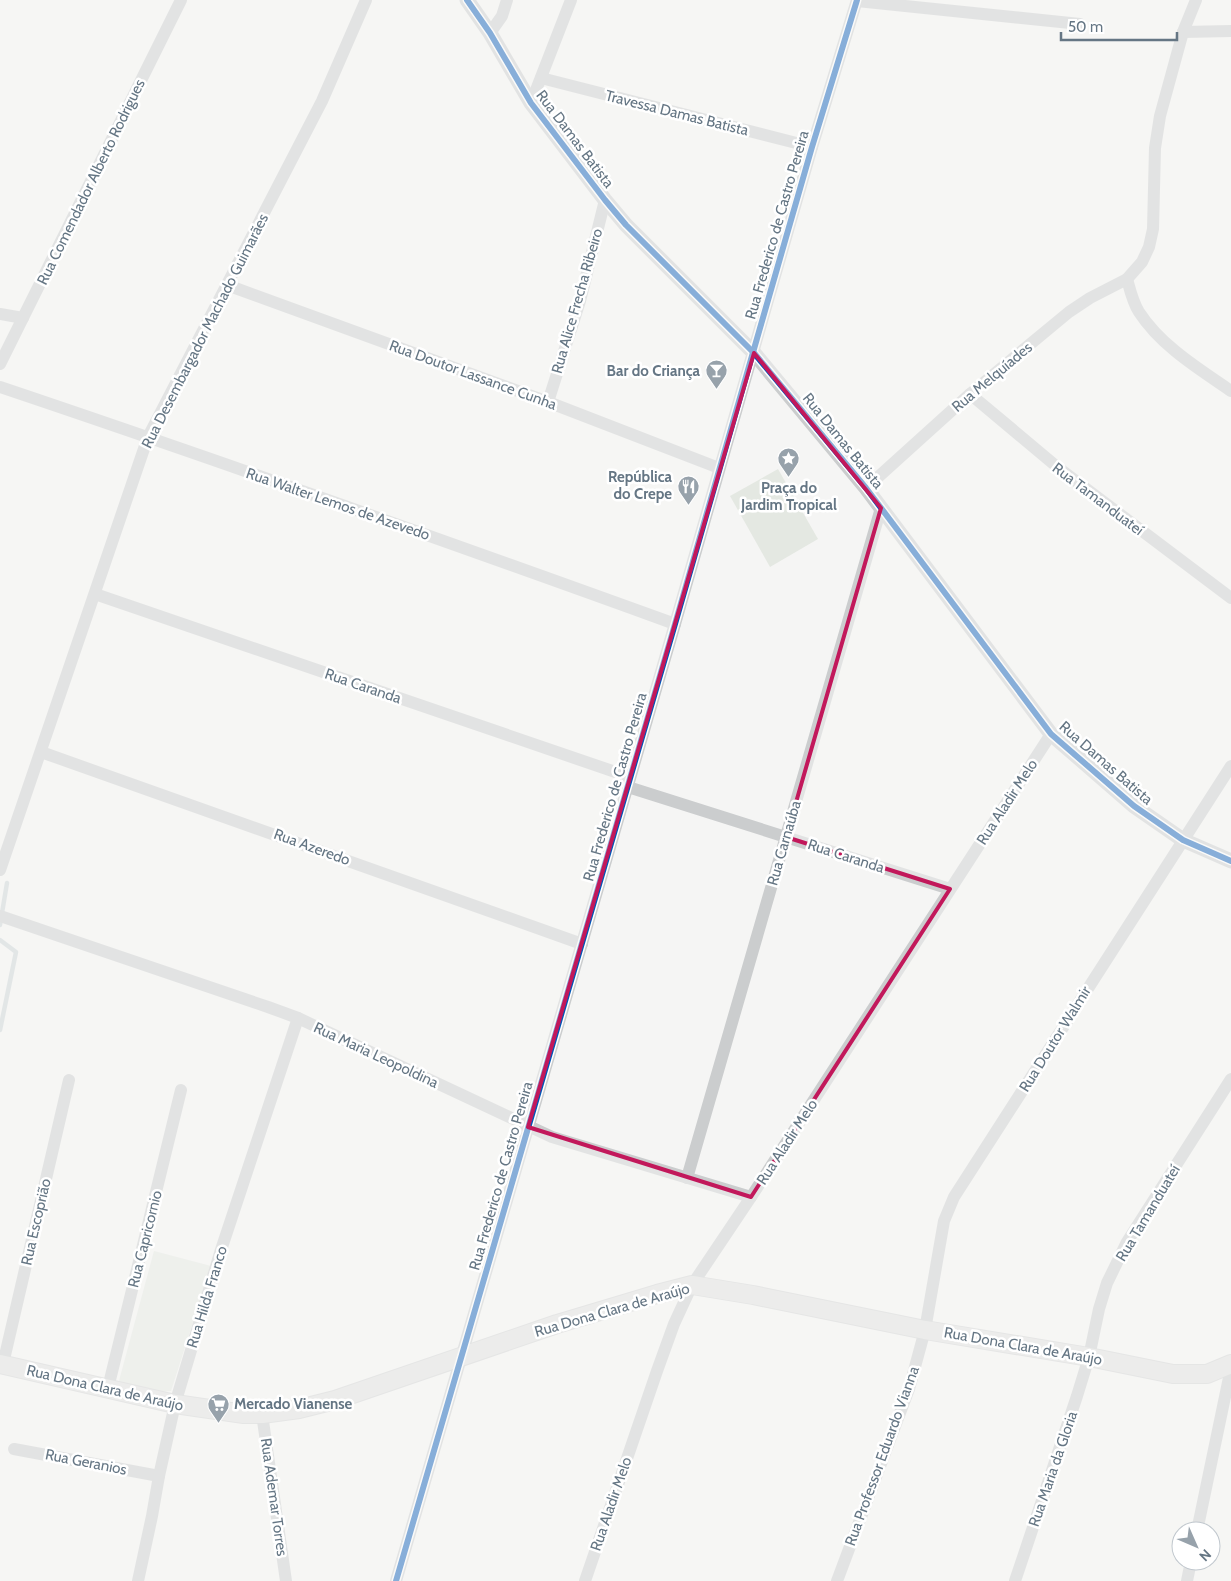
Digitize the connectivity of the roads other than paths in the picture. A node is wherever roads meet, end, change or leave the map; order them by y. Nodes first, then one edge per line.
1 (181, 0) edge
2 (366, 0) edge
3 (467, 0) edge
4 (507, 0) edge
5 (571, 0) edge
6 (857, 0) edge
7 (1196, 0) edge
8 (1080, 24) dead end
9 (1231, 31) edge
10 (1183, 32) junction
11 (490, 33) junction
12 (541, 78) junction
13 (531, 103) junction
14 (812, 147) junction
15 (605, 200) junction
16 (1127, 279) junction
17 (227, 285) junction
18 (0, 314) edge
19 (23, 318) junction
20 (754, 353) junction
21 (0, 364) edge
22 (0, 387) edge
23 (1231, 391) edge
24 (970, 394) junction
25 (548, 402) junction
26 (148, 437) junction
27 (719, 468) junction
28 (866, 488) junction
29 (881, 508) junction
30 (94, 594) junction
31 (1231, 598) edge
32 (675, 624) junction
33 (1051, 734) junction
34 (41, 752) junction
35 (1231, 766) edge
36 (629, 782) junction
37 (786, 837) junction
38 (1183, 840) junction
39 (1231, 861) edge
40 (0, 870) edge
41 (950, 889) junction
42 (3, 917) edge
43 (582, 944) junction
44 (298, 1018) junction
45 (1231, 1079) edge
46 (69, 1080) dead end
47 (181, 1090) dead end
48 (528, 1127) junction
49 (687, 1178) junction
50 (751, 1197) junction
51 (692, 1285) junction
52 (925, 1330) junction
53 (1089, 1357) junction
54 (461, 1358) junction
55 (1, 1364) edge
56 (1231, 1366) edge
57 (108, 1388) junction
58 (175, 1404) junction
59 (262, 1414) junction
60 (14, 1449) dead end
61 (158, 1476) junction
62 (1199, 1521) edge
63 (138, 1581) edge
64 (286, 1581) edge
65 (396, 1581) edge
66 (585, 1581) edge
67 (837, 1581) edge
68 (1015, 1581) edge

1 - 19 street, Rua Comendador Alberto Rodrigues
2 - 17 street, Rua Desembargador Machado Guimarães
3 - 11 street, Rua Damas Batista
4 - 11 street
5 - 12 street
6 - 8 street
6 - 14 street, Rua Frederico de Castro Pereira
7 - 10 street
9 - 10 street
10 - 16 street
11 - 13 street, Rua Damas Batista
12 - 13 street
12 - 14 street, Travessa Damas Batista
13 - 15 street, Rua Damas Batista
14 - 20 street, Rua Frederico de Castro Pereira
15 - 20 street, Rua Damas Batista
15 - 25 street, Rua Alice Frecha Ribeiro
16 - 23 street
16 - 24 street, Rua Melquíades
17 - 25 street, Rua Doutor Lassance Cunha
17 - 26 street, Rua Desembargador Machado Guimarães
18 - 19 street
19 - 21 street, Rua Comendador Alberto Rodrigues
20 - 27 street, Rua Frederico de Castro Pereira
20 - 28 street, Rua Damas Batista
22 - 26 street, Rua Walter Lemos de Azevedo
24 - 28 street, Rua Melquíades
24 - 31 street, Rua Tamanduateí
25 - 27 street, Rua Doutor Lassance Cunha
26 - 30 street, Rua Desembargador Machado Guimarães
26 - 32 street, Rua Walter Lemos de Azevedo
27 - 32 street, Rua Frederico de Castro Pereira
28 - 29 street, Rua Damas Batista
29 - 33 street, Rua Damas Batista
29 - 37 street, Rua Carnaúba
30 - 34 street, Rua Desembargador Machado Guimarães
30 - 36 street, Rua Caranda
32 - 36 street, Rua Frederico de Castro Pereira
33 - 38 street, Rua Damas Batista
33 - 41 street, Rua Aladir Melo
34 - 40 street, Rua Desembargador Machado Guimarães
34 - 43 street, Rua Azeredo
35 - 38 street, Rua Doutor Walmir
36 - 37 street, Rua Caranda
36 - 43 street, Rua Frederico de Castro Pereira
37 - 41 street, Rua Caranda
37 - 49 street, Rua Carnaúba
38 - 39 street, Rua Damas Batista
38 - 52 street, Rua Doutor Walmir
41 - 50 street, Rua Aladir Melo
42 - 44 street, Rua Maria Leopoldina
43 - 48 street, Rua Frederico de Castro Pereira
44 - 48 street, Rua Maria Leopoldina
44 - 58 street, Rua Hilda Franco
45 - 53 street, Rua Tamanduateí
46 - 55 street, Rua Escoprião
47 - 57 street, Rua Capricornio
48 - 49 street, Rua Maria Leopoldina
48 - 54 street, Rua Frederico de Castro Pereira
49 - 50 street, Rua Maria Leopoldina
50 - 51 street, Rua Aladir Melo
51 - 52 main road, Rua Dona Clara de Araújo
51 - 54 main road, Rua Dona Clara de Araújo
51 - 66 street, Rua Aladir Melo
52 - 53 main road, Rua Dona Clara de Araújo
52 - 67 street, Rua Professor Eduardo Vianna
53 - 56 main road, Rua Dona Clara de Araújo
53 - 68 street, Rua Maria da Gloria
54 - 59 main road, Rua Dona Clara de Araújo
54 - 65 street, Rua Frederico de Castro Pereira
55 - 57 main road, Rua Dona Clara de Araújo
56 - 62 street
57 - 58 main road, Rua Dona Clara de Araújo
58 - 59 main road, Rua Dona Clara de Araújo
58 - 61 street, Rua Hilda Franco
59 - 64 street, Rua Ademar Torres
60 - 61 street, Rua Geranios
61 - 63 street, Rua Hilda Franco

